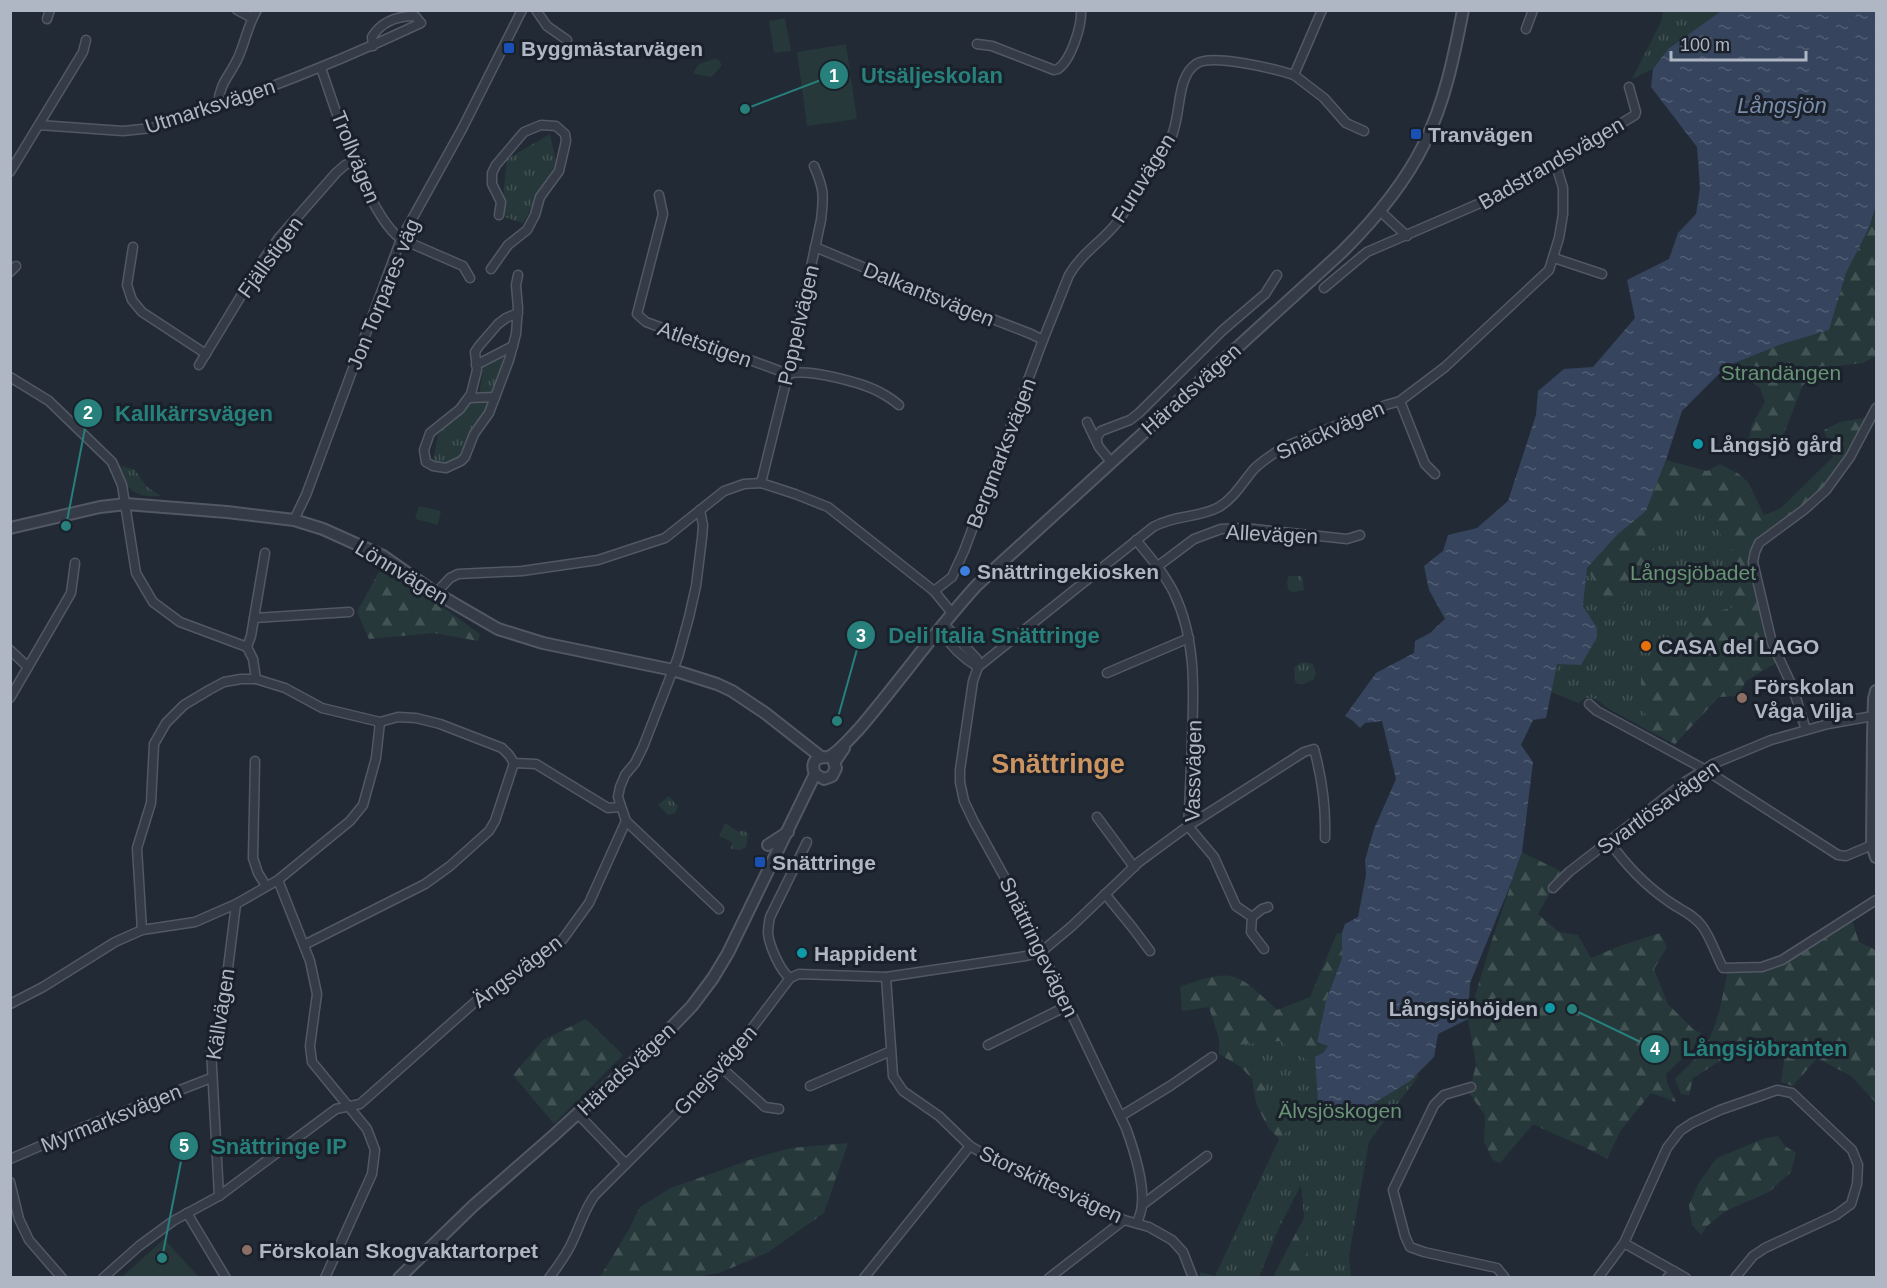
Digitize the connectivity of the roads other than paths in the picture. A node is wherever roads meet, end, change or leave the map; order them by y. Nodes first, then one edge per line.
1 (237, 10) edge
2 (522, 10) edge
3 (536, 10) edge
4 (1081, 10) edge
5 (1322, 10) edge
6 (1463, 10) edge
7 (1533, 10) edge
8 (254, 14) edge
9 (1526, 29) dead end
10 (86, 40) dead end
11 (567, 40) dead end
12 (976, 44) dead end
13 (373, 46) junction
14 (321, 68) junction
15 (1294, 75) junction
16 (1629, 87) dead end
17 (218, 104) junction
18 (39, 125) junction
19 (1364, 132) dead end
20 (355, 161) junction
21 (1556, 165) junction
22 (814, 166) dead end
23 (10, 172) edge
24 (659, 195) dead end
25 (1380, 211) junction
26 (499, 215) dead end
27 (1407, 236) junction
28 (401, 239) junction
29 (134, 247) dead end
30 (815, 247) junction
31 (1554, 258) junction
32 (491, 269) dead end
33 (1602, 274) dead end
34 (518, 275) dead end
35 (1277, 275) dead end
36 (470, 278) dead end
37 (1324, 288) dead end
38 (518, 313) junction
39 (1042, 340) junction
40 (513, 346) junction
41 (206, 354) junction
42 (199, 365) dead end
43 (476, 365) junction
44 (788, 374) junction
45 (10, 377) edge
46 (495, 397) junction
47 (469, 398) junction
48 (1400, 401) junction
49 (899, 405) dead end
50 (1876, 408) edge
51 (1087, 422) dead end
52 (1097, 440) junction
53 (1111, 462) junction
54 (1435, 474) dead end
55 (761, 483) junction
56 (126, 504) junction
57 (700, 510) junction
58 (294, 520) junction
59 (10, 528) edge
60 (1360, 535) dead end
61 (1136, 540) junction
62 (265, 553) dead end
63 (75, 563) dead end
64 (1158, 566) junction
65 (934, 591) junction
66 (436, 593) junction
67 (349, 612) dead end
68 (952, 613) junction
69 (255, 618) junction
70 (942, 627) junction
71 (1189, 639) junction
72 (247, 647) junction
73 (10, 650) edge
74 (28, 667) junction
75 (978, 667) junction
76 (673, 670) junction
77 (1107, 673) dead end
78 (256, 679) junction
79 (1876, 691) edge
80 (10, 698) edge
81 (1589, 704) dead end
82 (1875, 716) edge
83 (380, 722) junction
84 (1806, 730) junction
85 (255, 761) dead end
86 (514, 763) junction
87 (822, 765) junction
88 (1704, 769) junction
89 (620, 807) junction
90 (1097, 817) dead end
91 (626, 821) junction
92 (1188, 826) junction
93 (788, 831) junction
94 (1325, 838) dead end
95 (1609, 841) junction
96 (807, 842) dead end
97 (768, 845) dead end
98 (1872, 845) junction
99 (1876, 857) edge
100 (1134, 867) junction
101 (758, 868) dead end
102 (278, 880) junction
103 (761, 885) junction
104 (266, 886) junction
105 (1552, 888) dead end
106 (1105, 894) junction
107 (1876, 900) edge
108 (236, 904) junction
109 (1268, 907) dead end
110 (719, 909) dead end
111 (1252, 917) junction
112 (142, 930) junction
113 (304, 945) junction
114 (1264, 949) dead end
115 (1150, 951) dead end
116 (1041, 952) junction
117 (886, 977) junction
118 (790, 978) junction
119 (10, 1004) edge
120 (1067, 1006) junction
121 (988, 1045) dead end
122 (891, 1051) junction
123 (1212, 1057) dead end
124 (722, 1068) junction
125 (211, 1078) junction
126 (810, 1086) dead end
127 (1471, 1087) dead end
128 (347, 1106) junction
129 (779, 1109) dead end
130 (578, 1114) junction
131 (1122, 1116) junction
132 (970, 1146) junction
133 (1207, 1156) dead end
134 (10, 1159) edge
135 (626, 1164) junction
136 (10, 1182) edge
137 (219, 1196) junction
138 (1142, 1205) junction
139 (187, 1213) junction
140 (1124, 1220) junction
141 (1137, 1223) junction
142 (1624, 1243) junction
143 (1671, 1274) edge
144 (326, 1277) edge
145 (62, 1278) edge
146 (103, 1278) edge
147 (226, 1278) edge
148 (399, 1278) edge
149 (549, 1278) edge
150 (864, 1278) edge
151 (1049, 1278) edge
152 (1193, 1278) edge
153 (1505, 1278) edge
154 (1598, 1278) edge
155 (1686, 1278) edge
156 (1735, 1278) edge

1 - 8 street
2 - 28 street, Jon Torpares väg
3 - 11 street
4 - 12 street
5 - 15 street
6 - 25 street, Häradsvägen
7 - 9 street
8 - 17 street
10 - 18 street
13 - 13 street, Utmarksvägen
13 - 14 street, Utmarksvägen
14 - 17 street, Utmarksvägen
14 - 20 street, Trollvägen
15 - 19 street, Furuvägen
15 - 39 street, Furuvägen
16 - 21 street, Badstrandsvägen
17 - 18 street, Utmarksvägen
18 - 23 street
20 - 28 street, Trollvägen
20 - 41 street, Fjällstigen
21 - 27 street, Badstrandsvägen
21 - 31 street, Snäckvägen
22 - 30 street, Poppelvägen
24 - 44 street, Atletstigen
25 - 27 street
25 - 53 street, Häradsvägen
26 - 32 street
27 - 37 street, Badstrandsvägen
28 - 36 street
28 - 58 street, Jon Torpares väg
29 - 41 street
30 - 39 street, Dalkantsvägen
30 - 44 street, Poppelvägen
31 - 33 street
31 - 48 street, Snäckvägen
34 - 38 street
35 - 52 street, Häradsvägen
38 - 40 street
38 - 43 street
39 - 65 street, Bergmarksvägen
40 - 43 street
40 - 46 street
41 - 42 street, Fjällstigen
43 - 47 street
44 - 49 street
44 - 55 street, Poppelvägen
45 - 56 street
46 - 47 street
46 - 47 street
48 - 54 street
48 - 61 street, Snäckvägen
50 - 84 street
51 - 52 street
52 - 53 street
53 - 68 street, Häradsvägen
55 - 57 street
55 - 65 street
56 - 58 street, Lönnvägen
56 - 59 street, Lönnvägen
56 - 72 street
57 - 66 street
57 - 76 street
58 - 66 street, Lönnvägen
60 - 64 street, Allevägen
61 - 64 street, Vassvägen
61 - 75 street, Snäckvägen
62 - 69 street
63 - 74 street
64 - 71 street, Vassvägen
65 - 68 street
66 - 76 street, Lönnvägen
67 - 69 street
68 - 70 street, Häradsvägen
69 - 72 street
70 - 75 street
70 - 87 street, Häradsvägen
71 - 77 street
71 - 92 street, Vassvägen
72 - 78 street
73 - 74 street
74 - 80 street
75 - 116 street, Snättringevägen
76 - 87 street, Lönnvägen
76 - 89 street
78 - 83 street
78 - 112 street
79 - 82 street
81 - 88 street
82 - 84 street, Svartlösavägen
82 - 98 street
83 - 86 street
83 - 102 street
84 - 88 street, Svartlösavägen
85 - 104 street
86 - 89 street
86 - 113 street
87 - 93 street, Häradsvägen
88 - 95 street, Svartlösavägen
88 - 98 street
89 - 91 street
90 - 100 street
91 - 110 street
91 - 128 street, Ängsvägen
92 - 94 street
92 - 100 street
92 - 111 street, Vassvägen
93 - 97 street
93 - 103 street, Häradsvägen
95 - 105 street, Svartlösavägen
95 - 107 street
96 - 118 street
98 - 99 street
100 - 106 street
101 - 103 street
102 - 104 street
102 - 113 street
103 - 130 street, Häradsvägen
104 - 108 street
106 - 115 street
106 - 116 street
108 - 112 street
108 - 125 street, Källvägen
109 - 111 street
111 - 114 street, Vassvägen
112 - 119 street
113 - 128 street
116 - 117 street
116 - 120 street, Snättringevägen
117 - 118 street
117 - 122 street
118 - 124 street, Gnejsvägen
120 - 121 street
120 - 131 street, Snättringevägen
122 - 126 street
122 - 132 street, Storskiftesvägen
123 - 131 street
124 - 129 street
124 - 135 street, Gnejsvägen
125 - 134 street, Myrmarksvägen
125 - 137 street, Källvägen
127 - 153 street
128 - 137 street, Ängsvägen
128 - 144 street
130 - 135 street
130 - 148 street, Häradsvägen
131 - 138 street, Snättringevägen
132 - 140 street, Storskiftesvägen
132 - 150 street
133 - 138 street
135 - 149 street, Gnejsvägen
136 - 145 street
137 - 139 street, Ängsvägen
138 - 141 street, Snättringevägen
139 - 146 street, Ängsvägen
139 - 147 street
140 - 141 street, Storskiftesvägen
140 - 151 street
141 - 152 street, Storskiftesvägen
142 - 143 street
142 - 154 street
142 - 156 street
143 - 155 street

